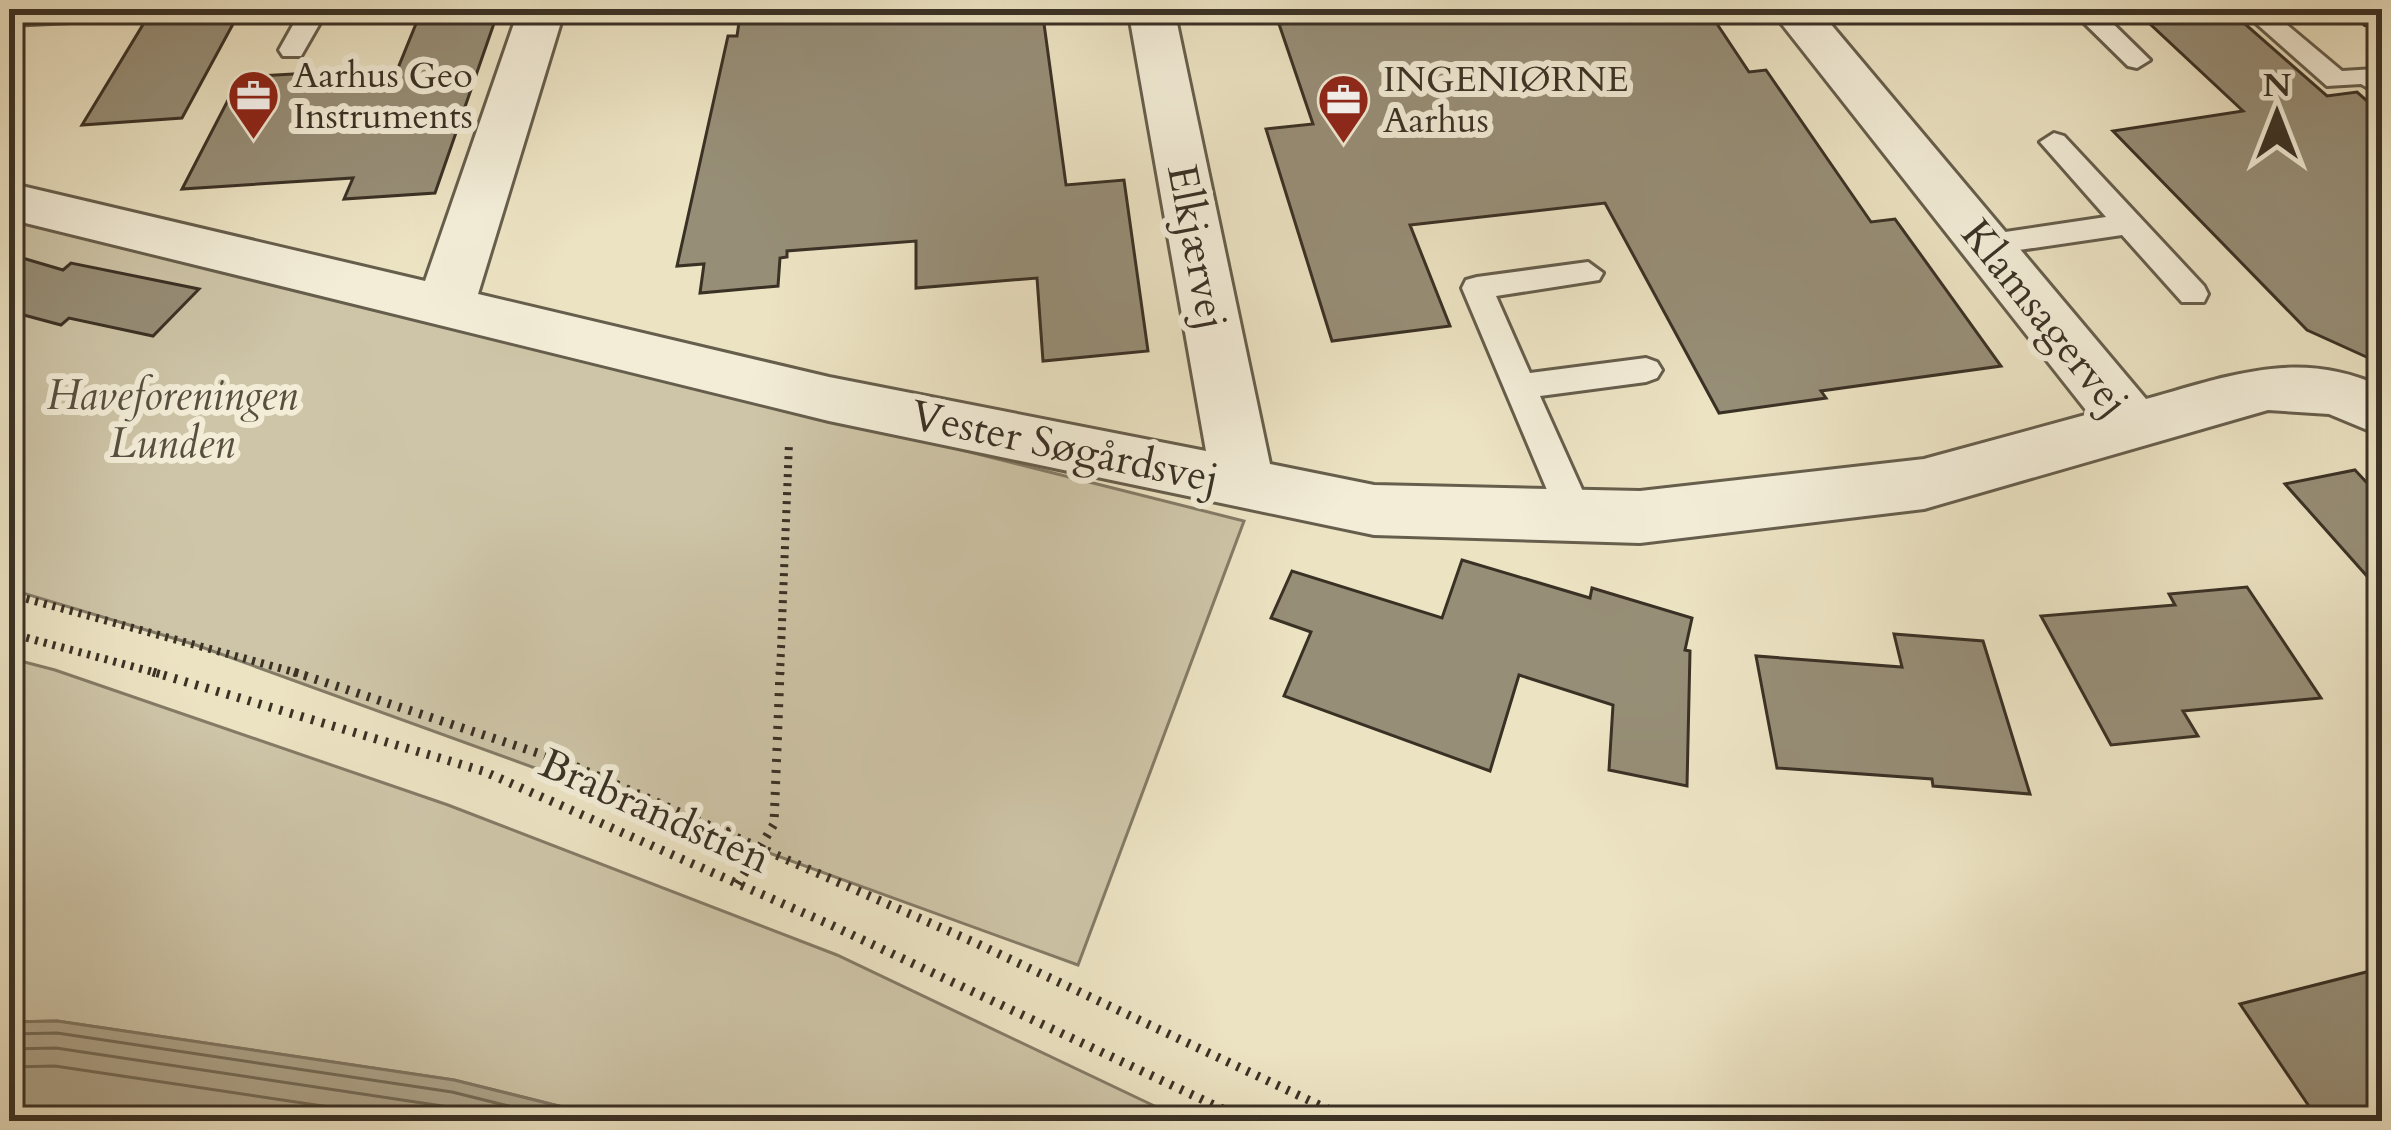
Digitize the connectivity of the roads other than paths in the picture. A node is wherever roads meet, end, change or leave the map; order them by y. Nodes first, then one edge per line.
1 (174, 9) edge
2 (315, 9) edge
3 (542, 9) edge
4 (1150, 9) edge
5 (1793, 9) edge
6 (2083, 9) edge
7 (2253, 9) edge
8 (9, 17) edge
9 (292, 50) dead end
10 (2138, 60) dead end
11 (2382, 88) edge
12 (2054, 142) dead end
13 (9, 201) edge
14 (2129, 224) junction
15 (1985, 245) junction
16 (1588, 273) dead end
17 (2193, 294) dead end
18 (446, 304) junction
19 (1646, 370) dead end
20 (1520, 387) junction
21 (2382, 413) edge
22 (2133, 426) junction
23 (1243, 484) junction
24 (1576, 516) junction

1 - 8 lane
2 - 9 lane
3 - 18 street
4 - 23 street, Elkjærvej
5 - 15 street, Klamsagervej
6 - 10 lane
7 - 11 lane
12 - 14 lane
13 - 18 street, Vester Søgårdsvej
14 - 15 lane
14 - 17 lane
15 - 22 street, Klamsagervej
16 - 20 lane
18 - 23 street, Vester Søgårdsvej
19 - 20 lane
20 - 24 lane
21 - 22 street, Klamsagervej
22 - 24 street, Vester Søgårdsvej
23 - 24 street, Vester Søgårdsvej

